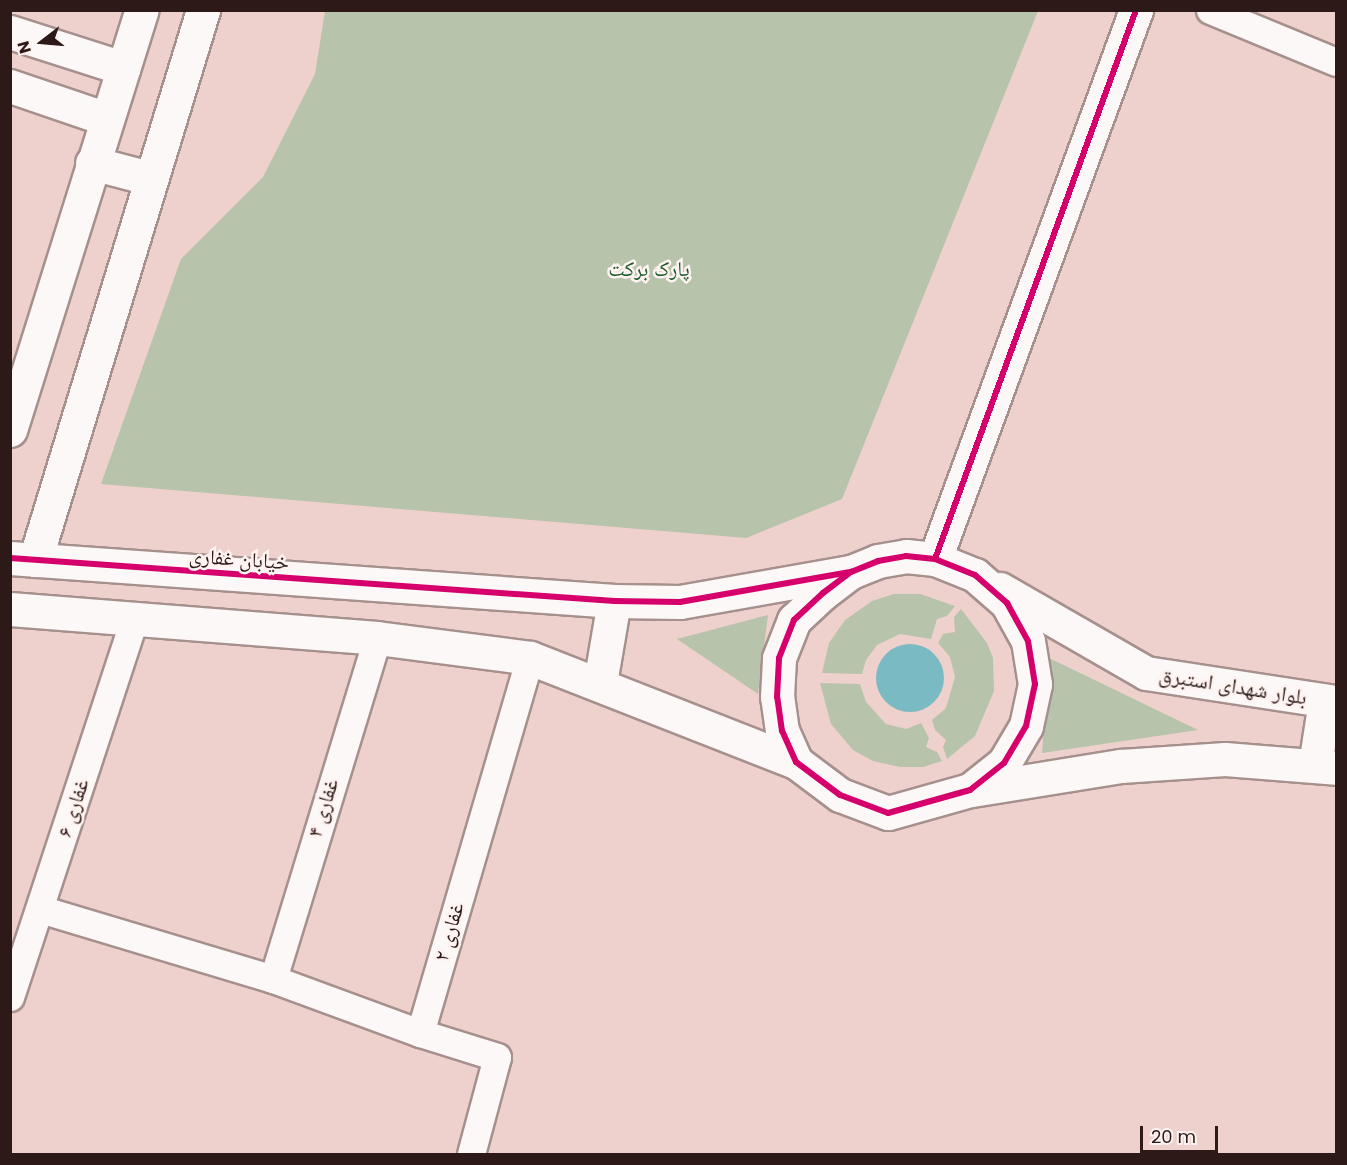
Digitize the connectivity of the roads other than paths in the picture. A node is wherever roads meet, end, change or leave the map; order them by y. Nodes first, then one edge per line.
1 (142, 10) edge
2 (203, 10) edge
3 (1136, 10) edge
4 (1210, 10) edge
5 (10, 32) edge
6 (1336, 62) edge
7 (123, 68) junction
8 (10, 86) edge
9 (106, 119) junction
10 (92, 163) junction
11 (149, 178) junction
12 (10, 430) edge
13 (23, 559) edge
14 (935, 559) junction
15 (851, 572) junction
16 (975, 575) junction
17 (614, 601) junction
18 (10, 609) edge
19 (134, 619) junction
20 (377, 638) junction
21 (530, 658) junction
22 (600, 683) junction
23 (1331, 702) edge
24 (796, 762) junction
25 (1326, 767) edge
26 (970, 790) junction
27 (40, 909) junction
28 (273, 979) junction
29 (10, 997) edge
30 (420, 1033) junction
31 (471, 1155) edge

1 - 7 street
2 - 11 street
3 - 14 street
4 - 6 street
5 - 7 street
7 - 9 street
8 - 9 street
9 - 10 street
10 - 11 street
10 - 12 street
11 - 13 street
13 - 17 street, خیابان غفاری
14 - 15 street
14 - 16 street
15 - 17 street, خیابان غفاری
15 - 24 street
16 - 23 street, بلوار شهدای استبرق
16 - 26 street
17 - 22 street
18 - 19 street
19 - 20 street
19 - 27 street, غفاری ۶
20 - 21 street
20 - 28 street, غفاری ۴
21 - 22 street
21 - 30 street, غفاری ۲
22 - 24 street
23 - 25 street
24 - 26 street
25 - 26 street
27 - 28 street
27 - 29 street, غفاری ۶
28 - 30 street
30 - 31 street

